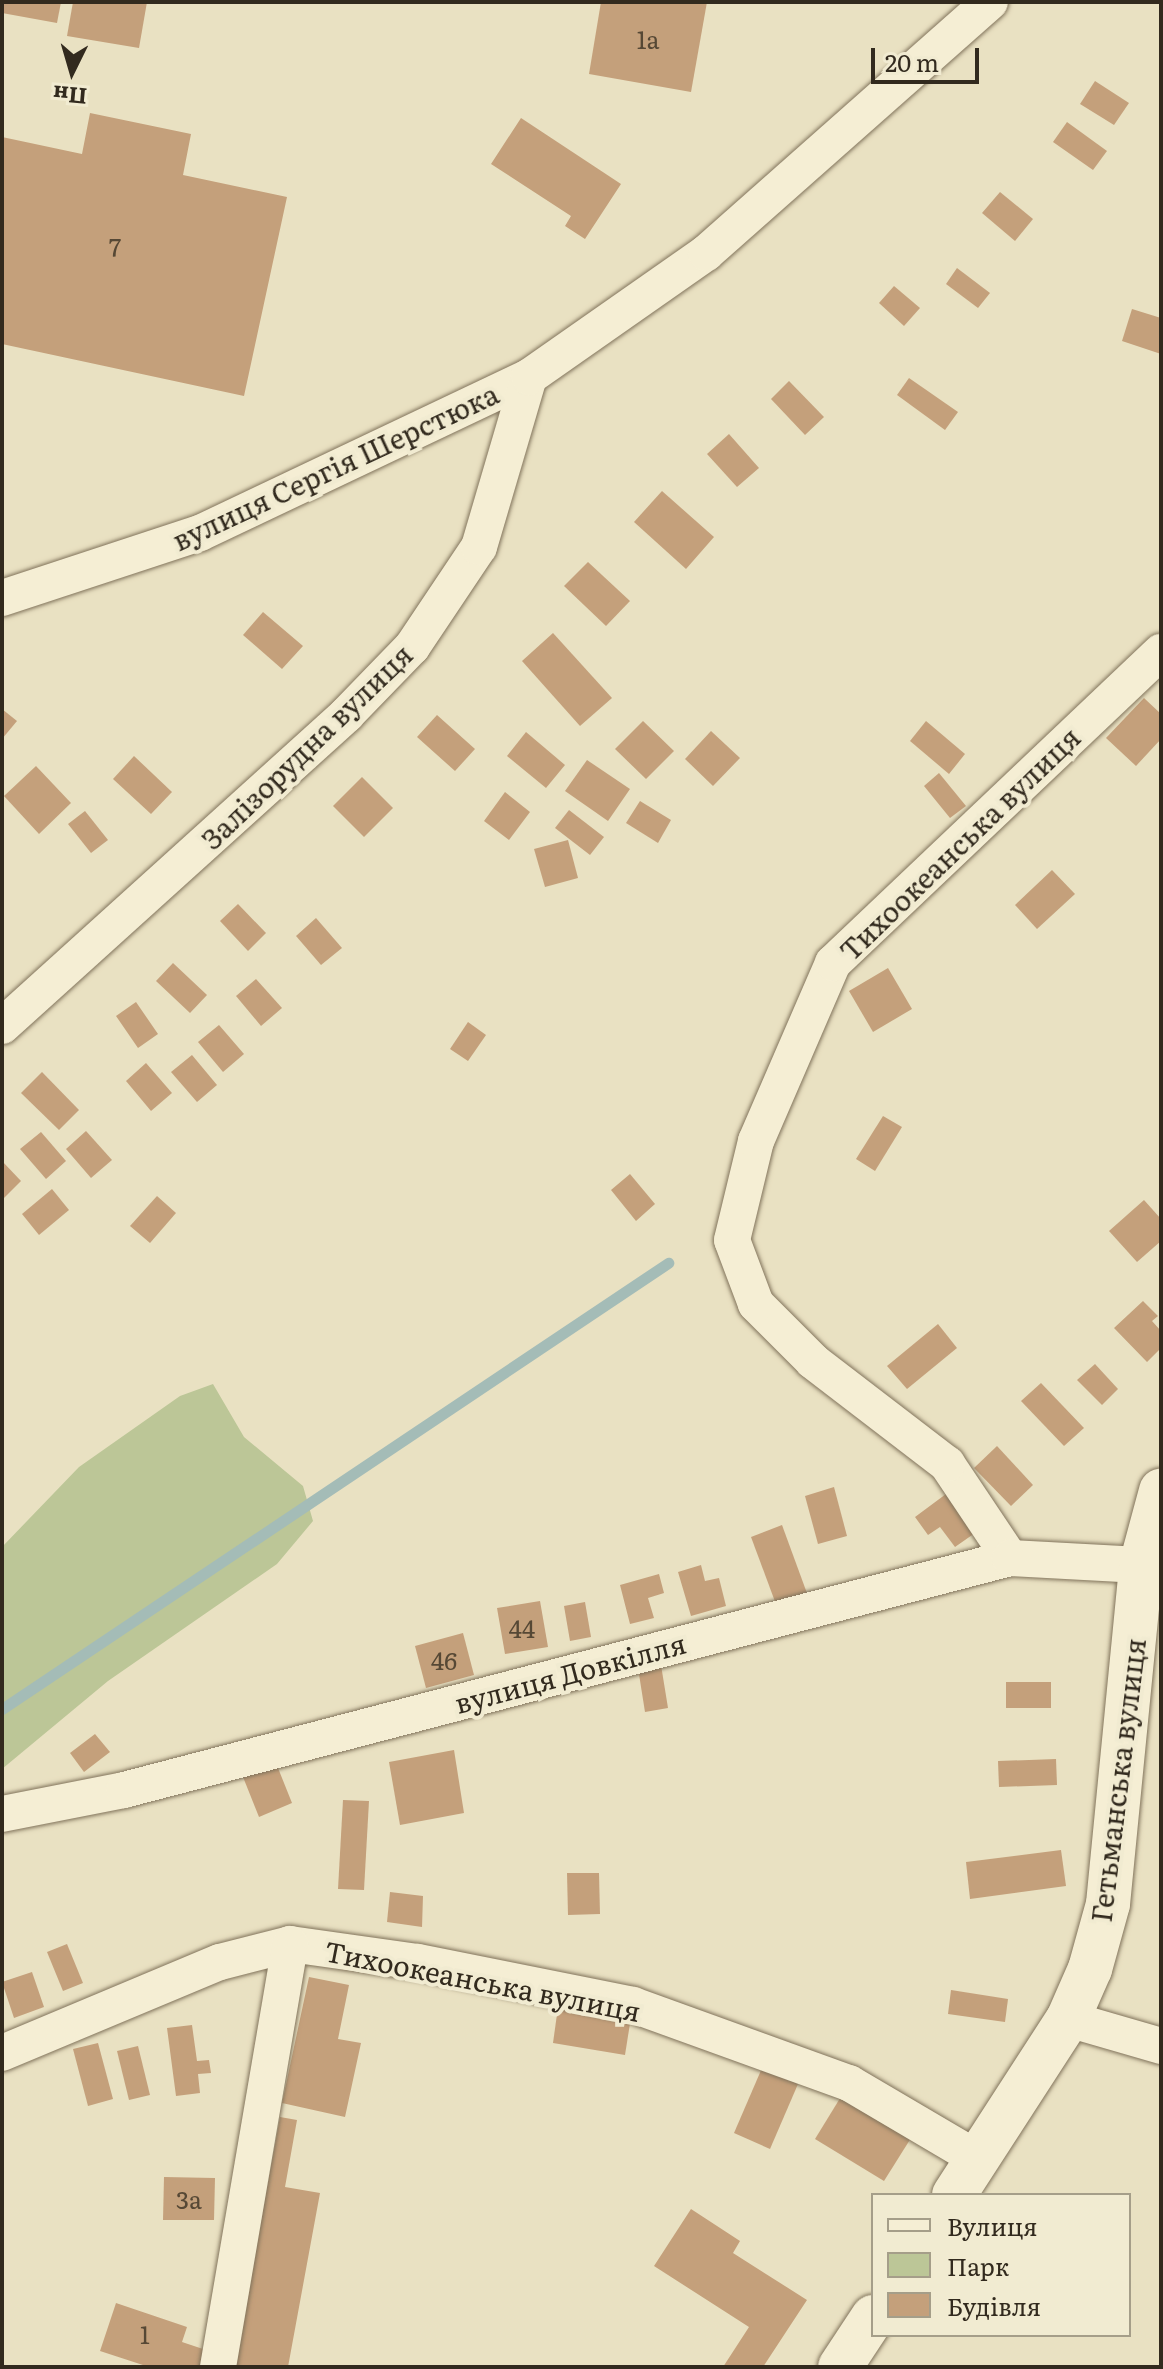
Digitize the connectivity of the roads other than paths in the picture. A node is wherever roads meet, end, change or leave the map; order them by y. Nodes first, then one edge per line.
1 (990, 2) edge
2 (529, 377) junction
3 (2, 598) edge
4 (1161, 652) edge
5 (2, 1026) edge
6 (1161, 1491) edge
7 (1010, 1558) junction
8 (1141, 1565) junction
9 (2, 1814) edge
10 (290, 1944) junction
11 (1068, 2019) junction
12 (1161, 2046) edge
13 (2, 2053) edge
14 (978, 2159) junction
15 (955, 2193) edge
16 (871, 2320) edge
17 (218, 2367) edge
18 (840, 2367) edge

1 - 2 street
2 - 3 street, вулиця Сергія Шерстюка
2 - 5 street, Залізорудна вулиця
4 - 7 street, Тихоокеанська вулиця
6 - 8 street, Гетьманська вулиця
7 - 8 street, вулиця Довкілля
7 - 9 street, вулиця Довкілля
8 - 11 street, Гетьманська вулиця
10 - 13 street, Тихоокеанська вулиця
10 - 14 street, Тихоокеанська вулиця
10 - 17 street, Тихоокеанська вулиця
11 - 12 street
11 - 14 street, Гетьманська вулиця
14 - 15 street, Гетьманська вулиця
16 - 18 street

